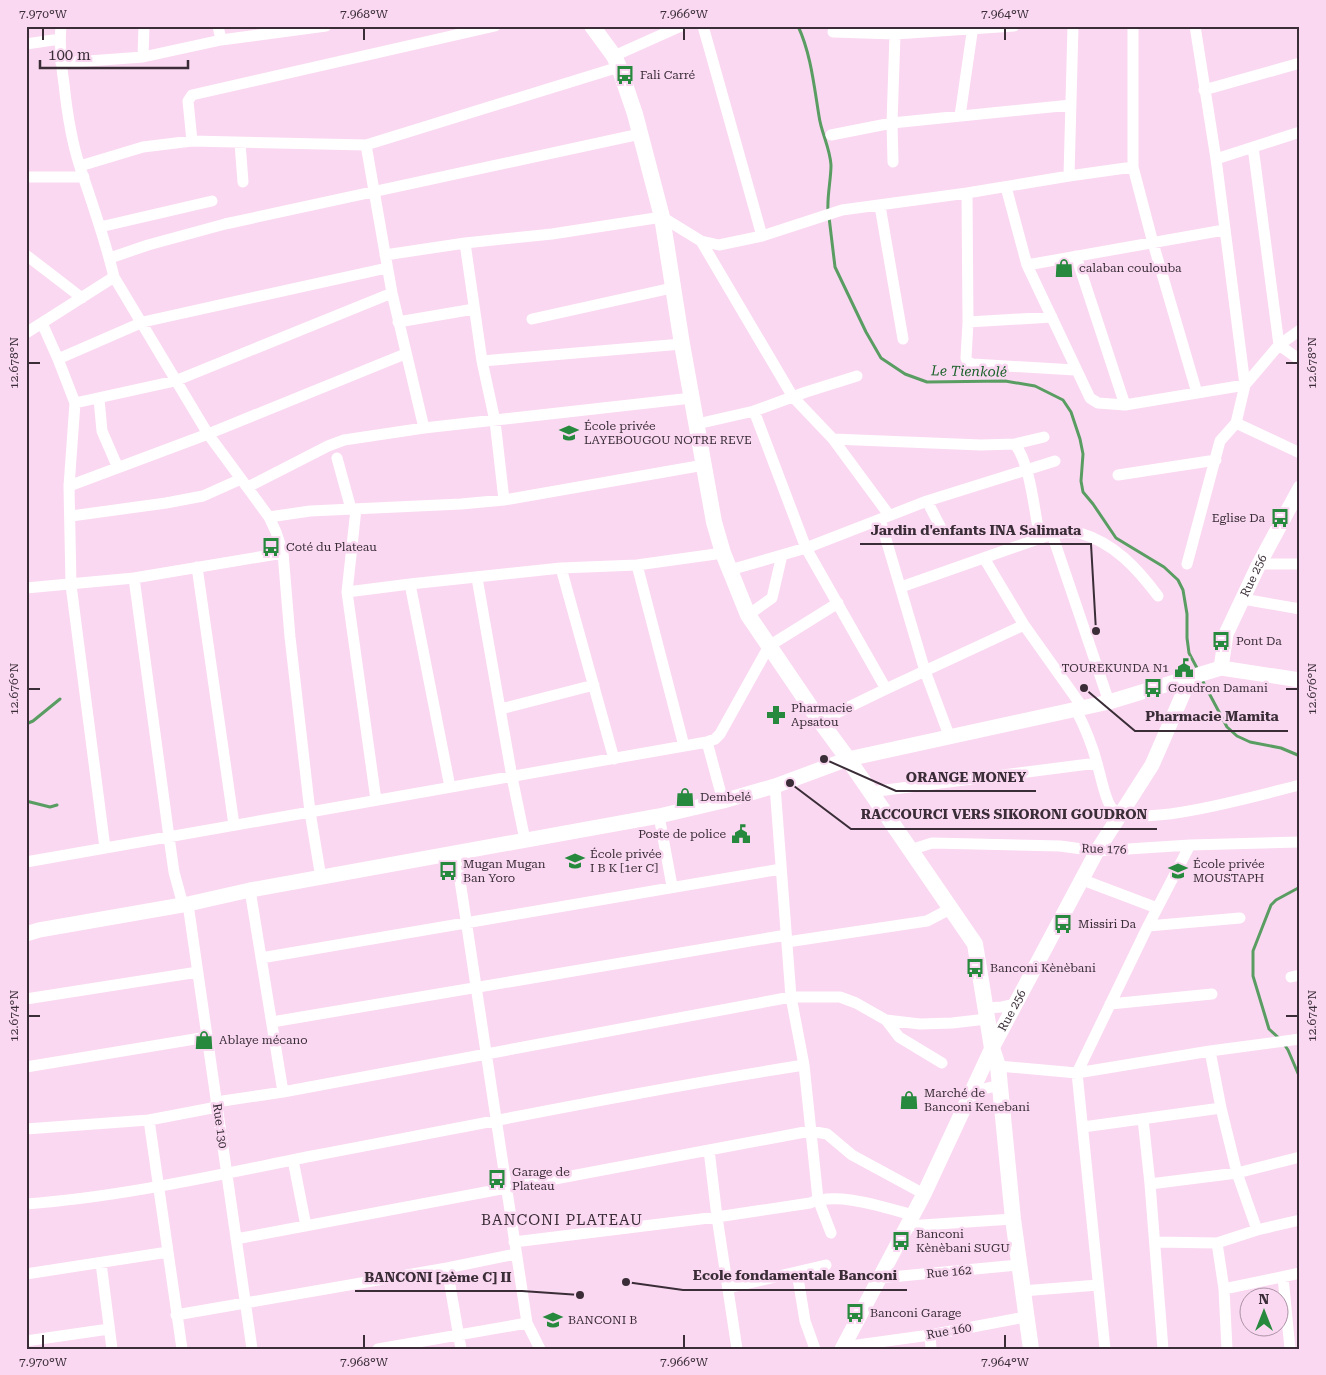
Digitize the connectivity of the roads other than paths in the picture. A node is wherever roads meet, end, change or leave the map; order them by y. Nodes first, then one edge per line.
1 (61, 26) edge
2 (144, 26) edge
3 (218, 26) edge
4 (326, 26) edge
5 (495, 26) edge
6 (592, 26) edge
7 (681, 26) edge
8 (703, 26) edge
9 (1014, 26) edge
10 (1073, 26) edge
11 (1133, 26) edge
12 (1195, 26) edge
13 (972, 28) edge
14 (922, 30) edge
15 (833, 32) dead end
16 (895, 34) junction
17 (60, 39) junction
18 (221, 40) junction
19 (26, 44) edge
20 (143, 56) junction
21 (616, 62) junction
22 (61, 63) junction
23 (1300, 63) edge
24 (1204, 90) junction
25 (1071, 105) junction
26 (960, 116) junction
27 (892, 123) junction
28 (1300, 132) edge
29 (640, 134) junction
30 (831, 134) dead end
31 (192, 141) junction
32 (240, 143) junction
33 (366, 145) junction
34 (1253, 147) junction
35 (1216, 160) junction
36 (893, 162) dead end
37 (1133, 167) junction
38 (82, 172) junction
39 (1069, 176) junction
40 (26, 177) edge
41 (243, 182) dead end
42 (1006, 187) junction
43 (374, 192) junction
44 (967, 193) junction
45 (212, 201) dead end
46 (880, 206) junction
47 (662, 217) junction
48 (100, 227) junction
49 (1224, 230) junction
50 (762, 236) junction
51 (700, 241) junction
52 (465, 243) junction
53 (1153, 243) junction
54 (26, 255) edge
55 (385, 255) junction
56 (1076, 256) junction
57 (110, 258) junction
58 (1027, 265) junction
59 (387, 268) junction
60 (114, 277) junction
61 (672, 288) junction
62 (392, 293) junction
63 (82, 298) junction
64 (474, 309) junction
65 (1052, 317) junction
66 (532, 319) dead end
67 (143, 322) junction
68 (398, 322) junction
69 (968, 322) junction
70 (42, 323) junction
71 (1300, 330) edge
72 (26, 333) edge
73 (903, 339) dead end
74 (682, 344) junction
75 (1279, 345) junction
76 (405, 354) junction
77 (58, 359) junction
78 (1300, 360) edge
79 (482, 361) junction
80 (1076, 370) junction
81 (857, 376) dead end
82 (175, 381) junction
83 (1244, 385) junction
84 (1197, 393) junction
85 (793, 397) junction
86 (99, 398) junction
87 (692, 398) junction
88 (75, 403) junction
89 (1125, 405) junction
90 (754, 411) junction
91 (496, 421) junction
92 (1236, 423) junction
93 (696, 424) junction
94 (424, 428) junction
95 (208, 434) junction
96 (1044, 437) dead end
97 (833, 439) junction
98 (1015, 444) junction
99 (1300, 453) edge
100 (338, 458) dead end
101 (1216, 460) junction
102 (1055, 461) dead end
103 (704, 465) junction
104 (118, 468) junction
105 (1026, 469) junction
106 (1118, 475) dead end
107 (244, 483) junction
108 (69, 486) junction
109 (1298, 494) edge
110 (504, 500) junction
111 (927, 501) junction
112 (353, 509) junction
113 (71, 516) junction
114 (269, 517) junction
115 (884, 517) junction
116 (940, 528) dead end
117 (1052, 534) junction
118 (1040, 538) junction
119 (806, 548) junction
120 (282, 553) junction
121 (723, 553) junction
122 (782, 554) junction
123 (984, 558) junction
124 (1187, 564) dead end
125 (1259, 564) junction
126 (1300, 564) edge
127 (637, 565) junction
128 (197, 568) junction
129 (562, 568) junction
130 (730, 570) junction
131 (134, 578) junction
132 (476, 578) junction
133 (410, 584) junction
134 (70, 585) junction
135 (901, 586) junction
136 (26, 588) edge
137 (347, 592) junction
138 (1158, 596) dead end
139 (1243, 599) junction
140 (838, 603) junction
141 (1300, 609) edge
142 (748, 615) junction
143 (1024, 624) junction
144 (769, 646) junction
145 (1221, 668) junction
146 (924, 671) junction
147 (1190, 678) junction
148 (1300, 680) edge
149 (594, 685) junction
150 (886, 689) junction
151 (1109, 702) junction
152 (501, 709) junction
153 (1080, 709) junction
154 (820, 722) junction
155 (950, 738) junction
156 (707, 742) junction
157 (684, 746) junction
158 (614, 759) junction
159 (848, 759) junction
160 (1097, 763) junction
161 (512, 777) junction
162 (1300, 784) edge
163 (775, 786) junction
164 (450, 787) junction
165 (870, 792) junction
166 (376, 800) junction
167 (723, 802) junction
168 (310, 812) junction
169 (1120, 814) junction
170 (659, 816) junction
171 (234, 825) junction
172 (169, 837) junction
173 (525, 840) junction
174 (1300, 842) edge
175 (1190, 845) junction
176 (105, 848) junction
177 (910, 850) junction
178 (1097, 851) junction
179 (456, 854) junction
180 (26, 862) edge
181 (782, 868) junction
182 (321, 878) junction
183 (1082, 880) junction
184 (672, 886) junction
185 (250, 890) junction
186 (185, 904) junction
187 (1157, 908) junction
188 (950, 909) junction
189 (1240, 918) dead end
190 (466, 922) junction
191 (1148, 926) junction
192 (26, 934) edge
193 (786, 938) junction
194 (261, 958) junction
195 (198, 972) junction
196 (476, 988) junction
197 (1212, 994) dead end
198 (791, 997) junction
199 (26, 999) edge
200 (1016, 1004) junction
201 (1110, 1004) junction
202 (986, 1013) junction
203 (886, 1020) junction
204 (272, 1022) junction
205 (207, 1037) junction
206 (1300, 1039) edge
207 (992, 1048) junction
208 (1210, 1051) junction
209 (486, 1053) junction
210 (942, 1063) dead end
211 (804, 1065) junction
212 (998, 1066) junction
213 (26, 1067) edge
214 (1077, 1074) junction
215 (1000, 1085) junction
216 (283, 1092) junction
217 (971, 1092) junction
218 (217, 1105) junction
219 (1221, 1108) junction
220 (1143, 1119) junction
221 (149, 1120) junction
222 (496, 1121) junction
223 (1083, 1126) junction
224 (26, 1129) edge
225 (810, 1131) junction
226 (709, 1150) junction
227 (1300, 1157) edge
228 (293, 1160) junction
229 (227, 1172) junction
230 (1237, 1173) junction
231 (1150, 1184) junction
232 (159, 1186) junction
233 (506, 1188) junction
234 (924, 1194) junction
235 (818, 1200) junction
236 (26, 1204) edge
237 (717, 1217) junction
238 (1013, 1219) junction
239 (910, 1220) junction
240 (1300, 1220) edge
241 (306, 1226) junction
242 (1257, 1230) junction
243 (831, 1233) dead end
244 (236, 1239) junction
245 (514, 1242) junction
246 (1155, 1242) junction
247 (1217, 1243) junction
248 (168, 1252) junction
249 (516, 1254) junction
250 (101, 1263) junction
251 (826, 1265) dead end
252 (1019, 1265) junction
253 (447, 1268) junction
254 (797, 1272) junction
255 (1300, 1273) edge
256 (26, 1274) edge
257 (1284, 1277) junction
258 (880, 1278) junction
259 (1098, 1285) junction
260 (728, 1288) junction
261 (1224, 1289) junction
262 (1022, 1291) junction
263 (246, 1304) junction
264 (176, 1315) junction
265 (1025, 1317) junction
266 (526, 1323) junction
267 (109, 1329) junction
268 (459, 1335) junction
269 (930, 1335) junction
270 (26, 1341) edge
271 (842, 1348) edge
272 (112, 1349) edge
273 (182, 1349) edge
274 (252, 1349) edge
275 (378, 1349) edge
276 (461, 1349) edge
277 (540, 1349) edge
278 (737, 1349) edge
279 (815, 1349) edge
280 (931, 1349) edge
281 (1030, 1349) edge
282 (1105, 1349) edge
283 (1163, 1349) edge
284 (1227, 1349) edge
285 (1290, 1349) edge

1 - 17 street
2 - 20 street
3 - 18 street
4 - 18 street
5 - 31 street
6 - 21 main road
7 - 21 street
8 - 50 street
9 - 13 street
10 - 25 street
11 - 37 street
12 - 24 street
13 - 14 street
13 - 26 street
14 - 16 street
15 - 16 street
16 - 27 street
17 - 19 street
17 - 22 street
18 - 20 street
20 - 22 street
21 - 29 main road
21 - 33 street
22 - 38 street
23 - 24 street
24 - 35 street
25 - 26 street
25 - 39 street
26 - 27 street
27 - 30 street
27 - 36 street
28 - 34 street
29 - 43 street
29 - 47 main road
31 - 32 street
31 - 38 street
32 - 33 street
32 - 41 street
33 - 43 street
34 - 35 street
34 - 75 street
35 - 49 street
37 - 39 street
37 - 53 street
38 - 40 street
38 - 48 street
39 - 42 street
42 - 44 street
42 - 58 street
43 - 55 street
43 - 57 street
44 - 46 street
44 - 69 street
45 - 48 street
46 - 50 street
46 - 73 street
47 - 51 street
47 - 52 street
47 - 61 main road
48 - 57 street
49 - 53 street
49 - 83 street
50 - 51 street
51 - 85 street
52 - 55 street
52 - 64 street
53 - 56 street
53 - 84 street
54 - 63 street
55 - 59 street
56 - 58 street
56 - 89 street
57 - 60 street
58 - 65 street
59 - 62 street
59 - 67 street
60 - 63 street
60 - 67 street
61 - 66 street
61 - 74 main road
62 - 68 street
62 - 82 street
63 - 70 street
64 - 68 street
64 - 79 street
65 - 69 street
65 - 80 street
67 - 77 street
67 - 82 street
68 - 76 street
69 - 80 street
70 - 72 street
70 - 77 street
71 - 75 street
74 - 79 street
74 - 87 main road
75 - 78 street
75 - 83 street
76 - 94 street
76 - 95 street
77 - 88 street
79 - 91 street
80 - 89 street
81 - 85 street
82 - 86 street
82 - 95 street
83 - 84 street
83 - 92 street
84 - 89 street
85 - 90 street
85 - 97 street
86 - 88 street
86 - 104 street
87 - 91 street
87 - 93 main road
88 - 108 street
90 - 93 street
90 - 119 street
91 - 94 street
91 - 110 street
92 - 99 street
92 - 101 street
93 - 103 main road
94 - 107 street
95 - 104 street
95 - 107 street
96 - 98 street
97 - 98 street
97 - 115 street
98 - 105 street
100 - 112 street
101 - 106 street
101 - 124 street
102 - 105 street
103 - 110 street
103 - 121 main road
104 - 108 street
105 - 111 street
105 - 118 street
107 - 113 street
107 - 114 street
108 - 113 street
109 - 125 street, Rue 256
110 - 112 street
111 - 115 street
111 - 116 street
112 - 114 street
112 - 137 street
113 - 134 street
114 - 120 street
115 - 119 street
115 - 135 street
117 - 118 street
117 - 138 street
117 - 151 street
118 - 123 street
119 - 122 street
119 - 140 street
120 - 128 street
120 - 168 street
121 - 127 street
121 - 130 main road
122 - 130 street
122 - 142 street
123 - 135 street
123 - 143 street
125 - 126 street
125 - 139 street, Rue 256
127 - 129 street
127 - 157 street
128 - 131 street
128 - 171 street
129 - 132 street
129 - 149 street
130 - 142 main road
131 - 134 street
131 - 172 street, Rue 130
132 - 133 street
132 - 152 street
133 - 137 street
133 - 164 street
134 - 136 street
134 - 176 street
135 - 146 street
137 - 166 street
139 - 141 street
139 - 145 street, Rue 256
140 - 144 street
140 - 150 street
142 - 144 main road
143 - 146 street
143 - 153 street
144 - 154 main road
144 - 156 street
145 - 147 street
145 - 148 street
146 - 150 street
146 - 155 street
147 - 151 street
147 - 169 street, Rue 256
149 - 152 street
149 - 158 street
150 - 154 street
151 - 153 street
152 - 161 street
153 - 155 street
153 - 160 street
154 - 159 main road
155 - 159 street
156 - 157 street
156 - 167 street
157 - 158 street
158 - 161 street
159 - 163 street
159 - 165 main road
160 - 165 street
160 - 169 street
161 - 164 street
161 - 173 street
162 - 169 street
163 - 167 street
163 - 181 street
164 - 166 street
165 - 177 main road
166 - 168 street
167 - 170 street
168 - 171 street
168 - 182 street
169 - 178 street, Rue 256
170 - 173 street
170 - 184 street
171 - 172 street
172 - 176 street
172 - 186 street, Rue 130
173 - 179 street
174 - 175 street, Rue 176
175 - 178 street, Rue 176
175 - 187 street
176 - 180 street
177 - 178 street, Rue 176
177 - 188 main road
178 - 183 street, Rue 256
179 - 182 street
179 - 190 street
181 - 184 street
181 - 193 street
182 - 185 street
183 - 187 street
183 - 200 street, Rue 256
184 - 190 street
185 - 186 street
185 - 194 street
186 - 192 street
186 - 195 street, Rue 130
187 - 191 street
188 - 193 street
188 - 202 main road
189 - 191 street
190 - 194 street
190 - 196 street
191 - 201 street
193 - 196 street
193 - 198 street
194 - 204 street
195 - 199 street
195 - 205 street, Rue 130
196 - 204 street
196 - 209 street
197 - 201 street
198 - 203 street
198 - 209 street
198 - 211 street
200 - 202 street
200 - 207 street, Rue 256
201 - 214 street
202 - 203 street
202 - 207 main road
203 - 210 street
204 - 216 street
205 - 213 street
205 - 218 street, Rue 130
206 - 208 street
207 - 212 main road
207 - 217 street, Rue 256
208 - 214 street
208 - 219 street
209 - 216 street
209 - 222 street
211 - 222 street
211 - 225 street
212 - 214 street
212 - 215 main road
214 - 223 street
215 - 217 street
215 - 238 main road
216 - 218 street
217 - 234 street, Rue 256
218 - 221 street
218 - 229 street, Rue 130
219 - 220 street
219 - 230 street
220 - 223 street
220 - 231 street
221 - 224 street
221 - 232 street
222 - 228 street
222 - 233 street
223 - 259 street
225 - 226 street
225 - 234 street
225 - 235 street
226 - 233 street
226 - 237 street
227 - 230 street
228 - 229 street
228 - 241 street
229 - 232 street
229 - 244 street, Rue 130
230 - 231 street
230 - 242 street
231 - 246 street
232 - 236 street
232 - 248 street
233 - 241 street
233 - 245 street
234 - 239 street, Rue 256
235 - 237 street
235 - 239 street
235 - 243 street
237 - 245 street
237 - 260 street
238 - 239 street
238 - 252 main road
239 - 258 street, Rue 256
240 - 242 street
241 - 244 street
242 - 247 street
244 - 263 street, Rue 130
245 - 249 street
246 - 247 street
246 - 283 street
247 - 261 street
248 - 250 street
248 - 264 street
249 - 253 street
249 - 266 street
250 - 256 street
250 - 267 street
251 - 254 street
252 - 258 street, Rue 162
252 - 262 main road
253 - 263 street
253 - 268 street
254 - 260 street
254 - 279 street
255 - 257 street
257 - 261 street
257 - 285 street
258 - 271 street, Rue 256
259 - 262 street
259 - 282 street
260 - 278 street
261 - 284 street
262 - 265 main road
263 - 264 street
263 - 274 street, Rue 130
264 - 273 street
265 - 269 street, Rue 160
265 - 281 main road
266 - 268 street
266 - 277 street
267 - 270 street
267 - 272 street
268 - 275 street
268 - 276 street
269 - 271 street, Rue 160
269 - 280 street

